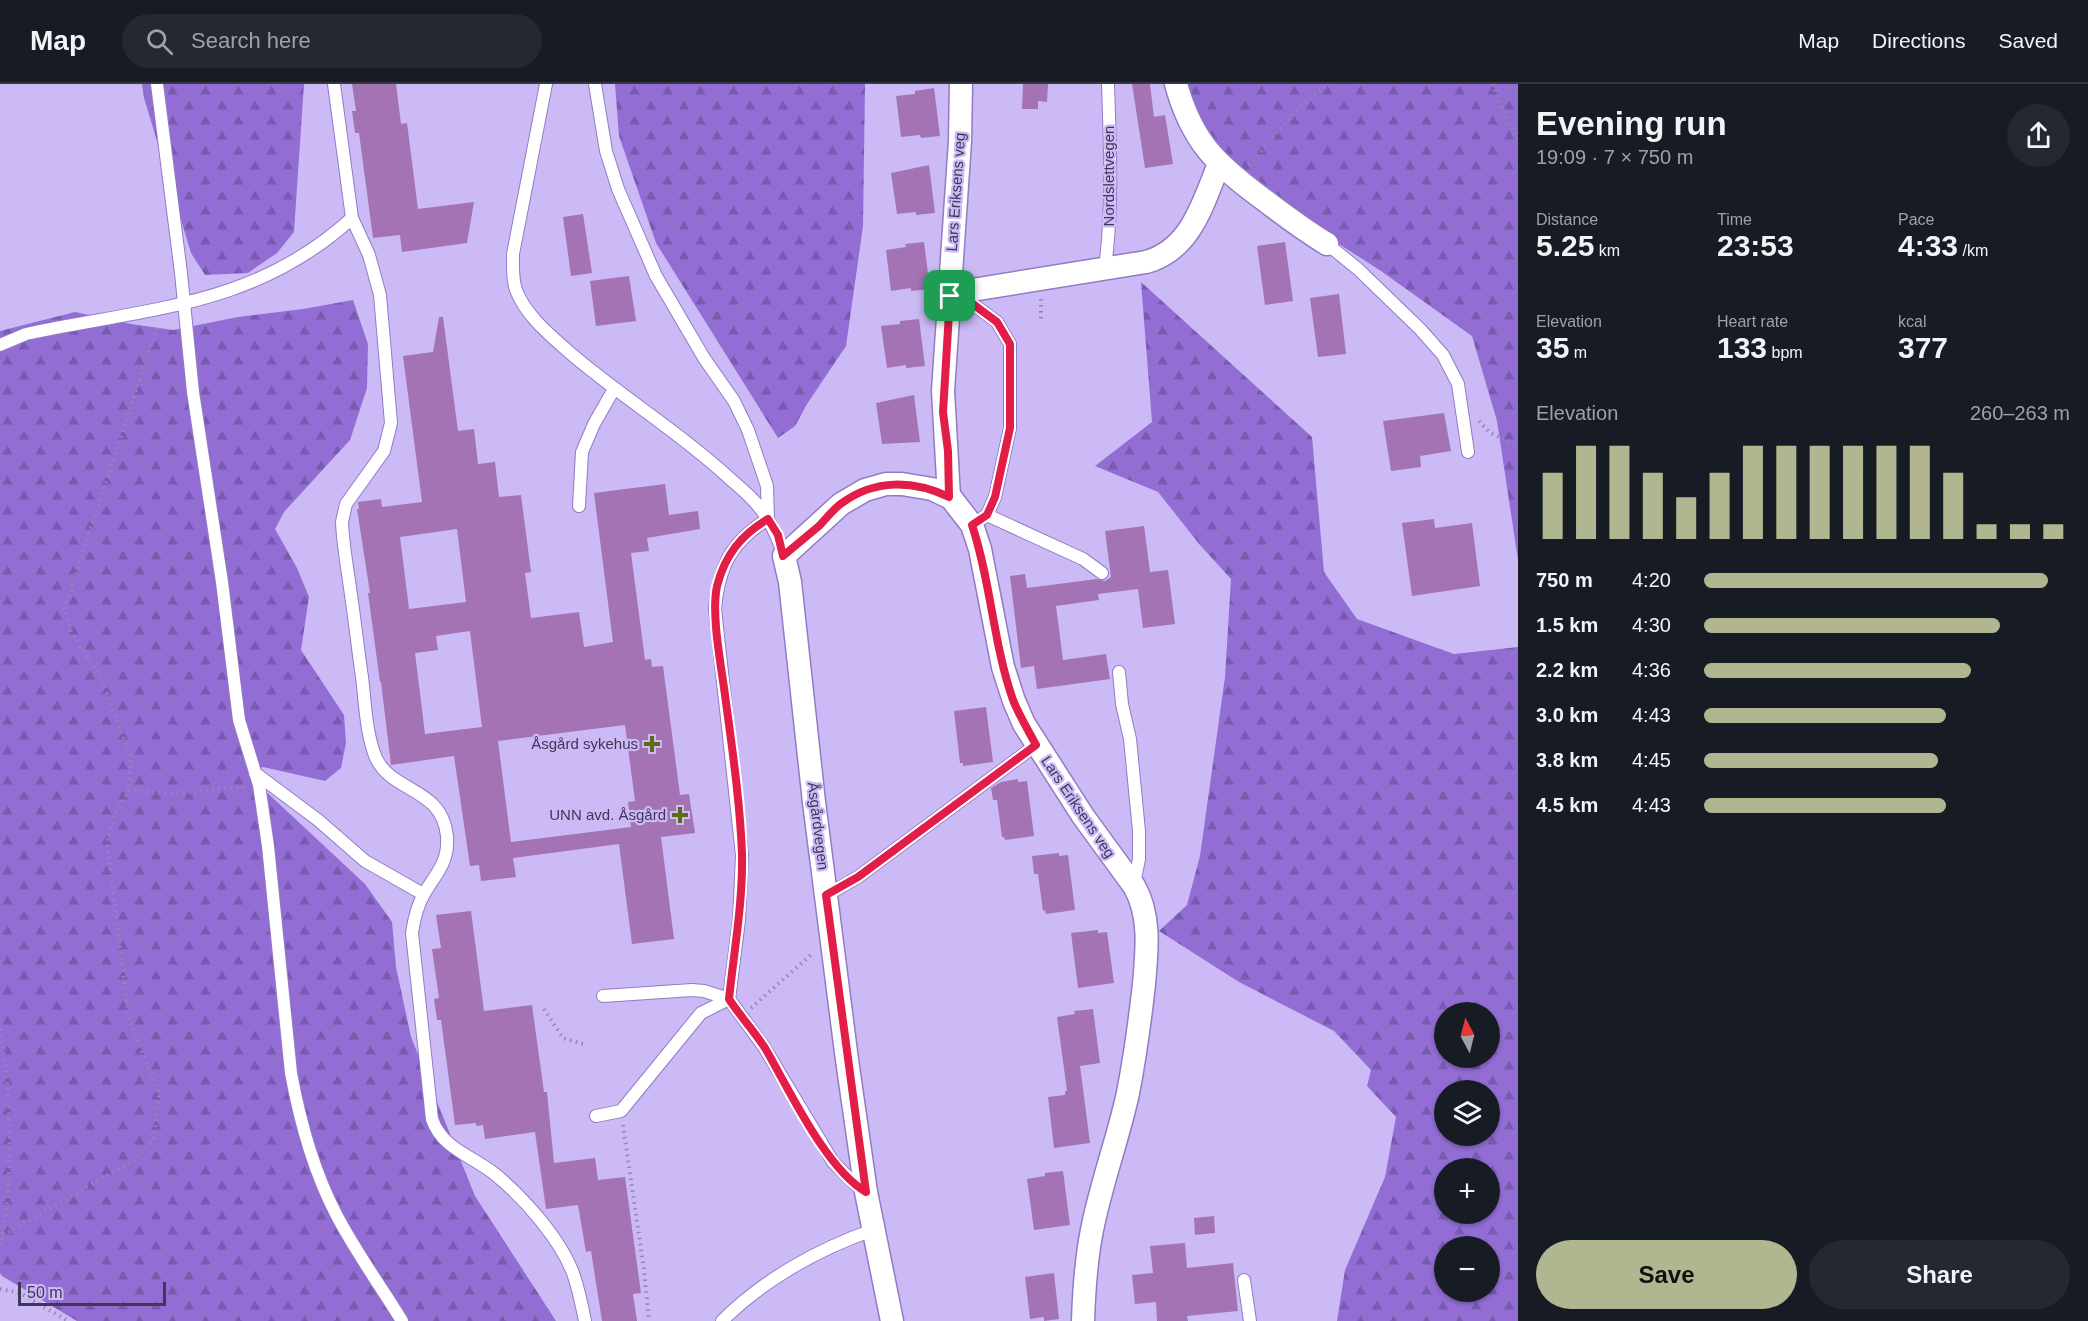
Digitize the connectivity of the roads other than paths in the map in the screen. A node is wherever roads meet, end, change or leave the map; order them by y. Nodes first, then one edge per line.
1 (157, 84) edge
2 (333, 84) edge
3 (546, 84) edge
4 (595, 84) edge
5 (962, 84) edge
6 (1108, 84) edge
7 (1176, 84) edge
8 (1219, 164) junction
9 (352, 218) junction
10 (1327, 244) joint
11 (1105, 268) junction
12 (954, 294) junction
13 (184, 304) junction
14 (0, 345) edge
15 (614, 389) junction
16 (1468, 452) dead end
17 (949, 497) junction
18 (579, 506) dead end
19 (768, 519) junction
20 (979, 520) junction
21 (783, 556) junction
22 (1102, 573) dead end
23 (1119, 672) dead end
24 (1036, 745) junction
25 (257, 779) junction
26 (1134, 886) junction
27 (423, 894) junction
28 (826, 895) junction
29 (603, 996) dead end
30 (729, 999) junction
31 (596, 1116) dead end
32 (866, 1192) junction
33 (873, 1230) junction
34 (1244, 1280) dead end
35 (402, 1321) edge
36 (585, 1321) edge
37 (722, 1321) edge
38 (892, 1321) edge
39 (1083, 1321) edge
40 (1250, 1321) edge

1 - 13 lane
2 - 9 lane
3 - 15 lane
4 - 19 lane
5 - 12 street, Lars Eriksens veg
6 - 11 lane, Nordslettvegen
7 - 8 street
8 - 10 street
8 - 11 street
9 - 13 lane
9 - 27 lane
10 - 16 lane
11 - 12 street
12 - 17 street, Lars Eriksens veg
12 - 20 lane
13 - 14 lane
13 - 25 lane
15 - 18 lane
15 - 19 lane
17 - 20 street, Lars Eriksens veg
17 - 21 street
19 - 21 lane
19 - 30 lane
20 - 22 lane
20 - 24 street, Lars Eriksens veg
21 - 28 street, Åsgårdvegen
23 - 26 lane
24 - 26 street, Lars Eriksens veg
24 - 28 lane
25 - 27 lane
25 - 35 lane
26 - 39 street, Lars Eriksens veg
27 - 36 lane
28 - 32 street, Åsgårdvegen
29 - 30 lane
30 - 31 lane
30 - 32 lane
32 - 33 street, Åsgårdvegen
33 - 37 lane
33 - 38 street, Åsgårdvegen
34 - 40 lane

